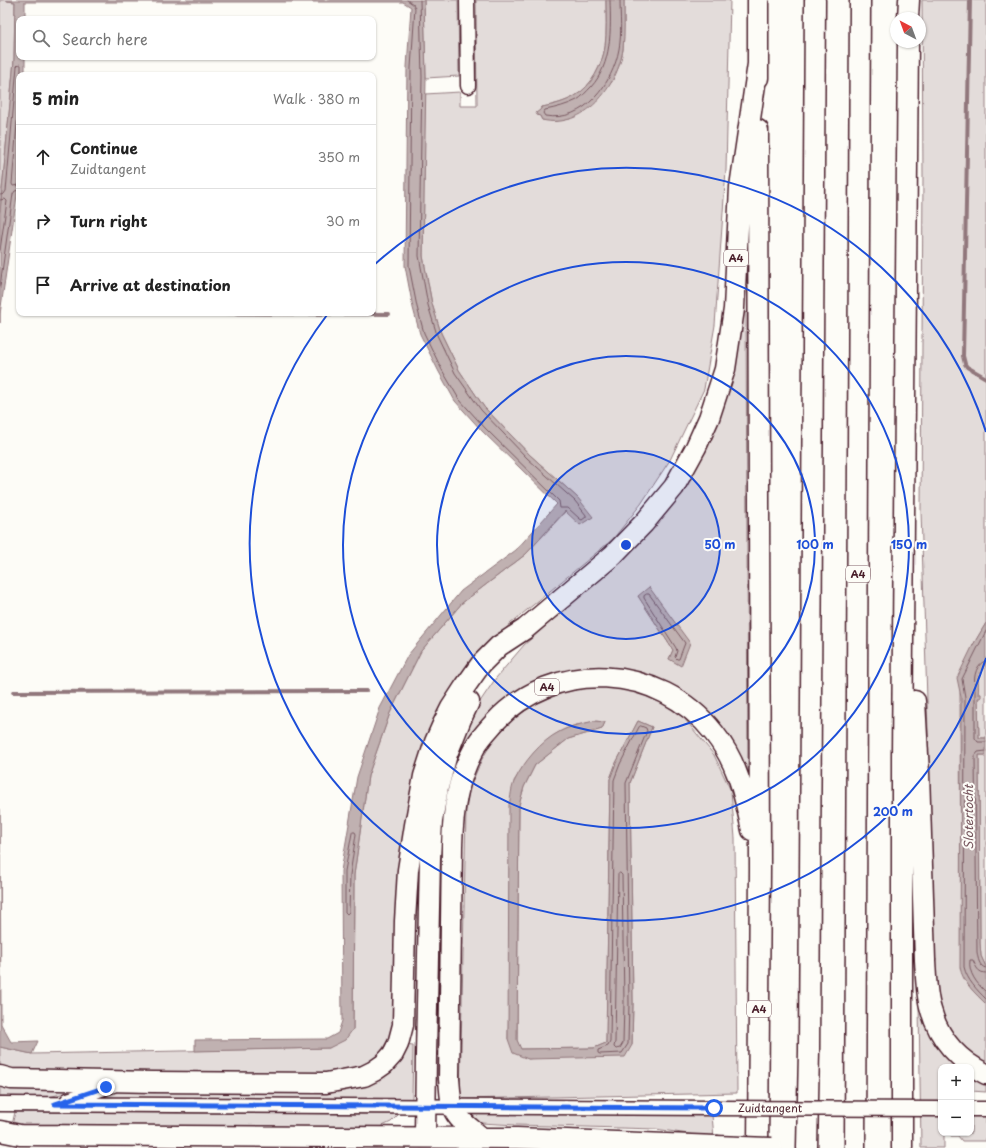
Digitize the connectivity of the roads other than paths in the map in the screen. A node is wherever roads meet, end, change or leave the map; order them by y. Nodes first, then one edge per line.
1 (467, 0) edge
2 (758, 0) edge
3 (815, 0) edge
4 (860, 0) edge
5 (909, 0) edge
6 (908, 12) edge
7 (908, 48) edge
8 (758, 64) junction
9 (468, 86) dead end
10 (904, 515) junction
11 (525, 629) junction
12 (760, 869) junction
13 (986, 1074) edge
14 (0, 1076) edge
15 (124, 1081) junction
16 (0, 1104) edge
17 (55, 1104) junction
18 (425, 1106) junction
19 (453, 1106) junction
20 (938, 1109) edge
21 (974, 1109) edge
22 (986, 1109) edge
23 (0, 1131) edge
24 (482, 1138) junction
25 (433, 1142) edge
26 (402, 1148) edge
27 (758, 1148) edge
28 (772, 1148) edge
29 (807, 1148) edge
30 (855, 1148) edge
31 (902, 1148) edge

1 - 9 lane
2 - 8 highway, A4
3 - 29 highway
4 - 30 highway, A4
5 - 6 highway
7 - 10 highway
8 - 11 highway, A4
8 - 12 highway, A4
10 - 13 highway
10 - 31 highway
11 - 15 highway, A4
11 - 18 highway, A4
12 - 19 highway, A4
12 - 27 highway, A4
14 - 15 highway
15 - 17 lane
16 - 17 lane, Zuidtangent
17 - 18 lane, Zuidtangent
18 - 19 lane, Zuidtangent
18 - 25 highway
19 - 20 lane, Zuidtangent, bridge
19 - 24 highway
21 - 22 lane
23 - 25 highway
24 - 25 highway
24 - 28 highway, bridge
25 - 26 highway

